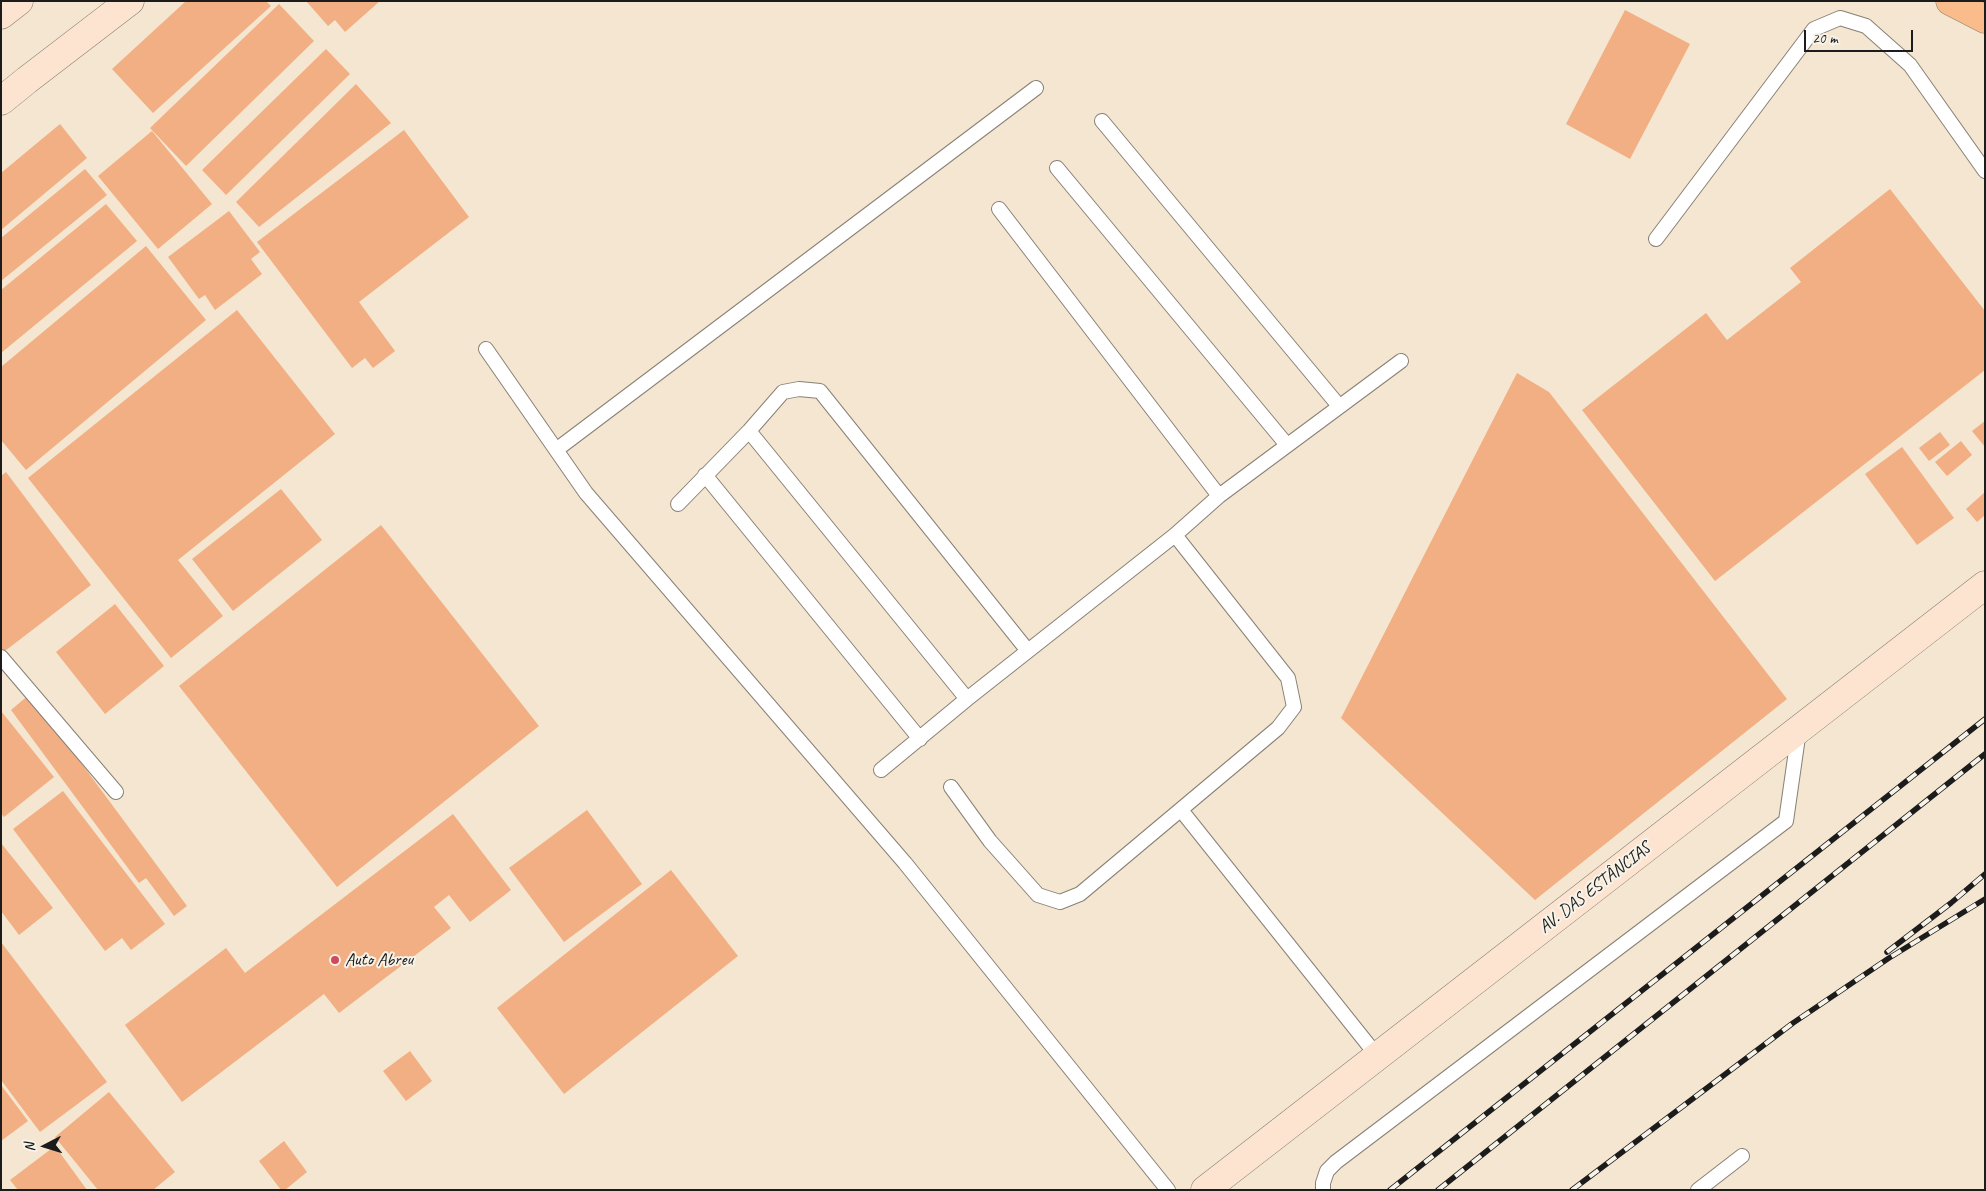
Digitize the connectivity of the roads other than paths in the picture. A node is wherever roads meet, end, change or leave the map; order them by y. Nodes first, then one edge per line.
1 (19, 1) edge
2 (130, 1) edge
3 (1950, 1) edge
4 (1, 15) edge
5 (1985, 19) edge
6 (1036, 88) dead end
7 (1, 101) edge
8 (1102, 121) dead end
9 (1057, 168) dead end
10 (1985, 171) edge
11 (999, 209) dead end
12 (1656, 239) dead end
13 (486, 349) dead end
14 (1401, 361) dead end
15 (1339, 406) junction
16 (749, 431) junction
17 (1287, 446) junction
18 (556, 450) junction
19 (705, 475) junction
20 (1219, 496) junction
21 (678, 504) dead end
22 (1175, 535) junction
23 (1985, 585) edge
24 (1028, 651) junction
25 (1, 657) edge
26 (967, 699) junction
27 (1799, 729) junction
28 (920, 739) junction
29 (882, 770) dead end
30 (950, 787) dead end
31 (116, 792) dead end
32 (1181, 810) junction
33 (1378, 1057) junction
34 (1742, 1156) dead end
35 (1168, 1190) edge
36 (1205, 1190) edge
37 (1323, 1190) edge
38 (1698, 1190) edge

1 - 4 street
2 - 7 street
3 - 5 highway
6 - 18 lane
8 - 15 lane
9 - 17 lane
10 - 12 lane
11 - 20 lane
13 - 18 lane
14 - 15 lane
15 - 17 lane
16 - 19 lane
16 - 24 lane
16 - 26 lane
17 - 20 lane
18 - 35 lane
19 - 21 lane
19 - 28 lane
20 - 22 lane
22 - 24 lane
22 - 32 lane
23 - 27 street, AV. DAS ESTÂNCIAS
24 - 26 lane
25 - 31 lane
26 - 28 lane
27 - 33 street, AV. DAS ESTÂNCIAS
27 - 37 lane
28 - 29 lane
30 - 32 lane
32 - 33 lane
33 - 36 street, AV. DAS ESTÂNCIAS
34 - 38 lane

